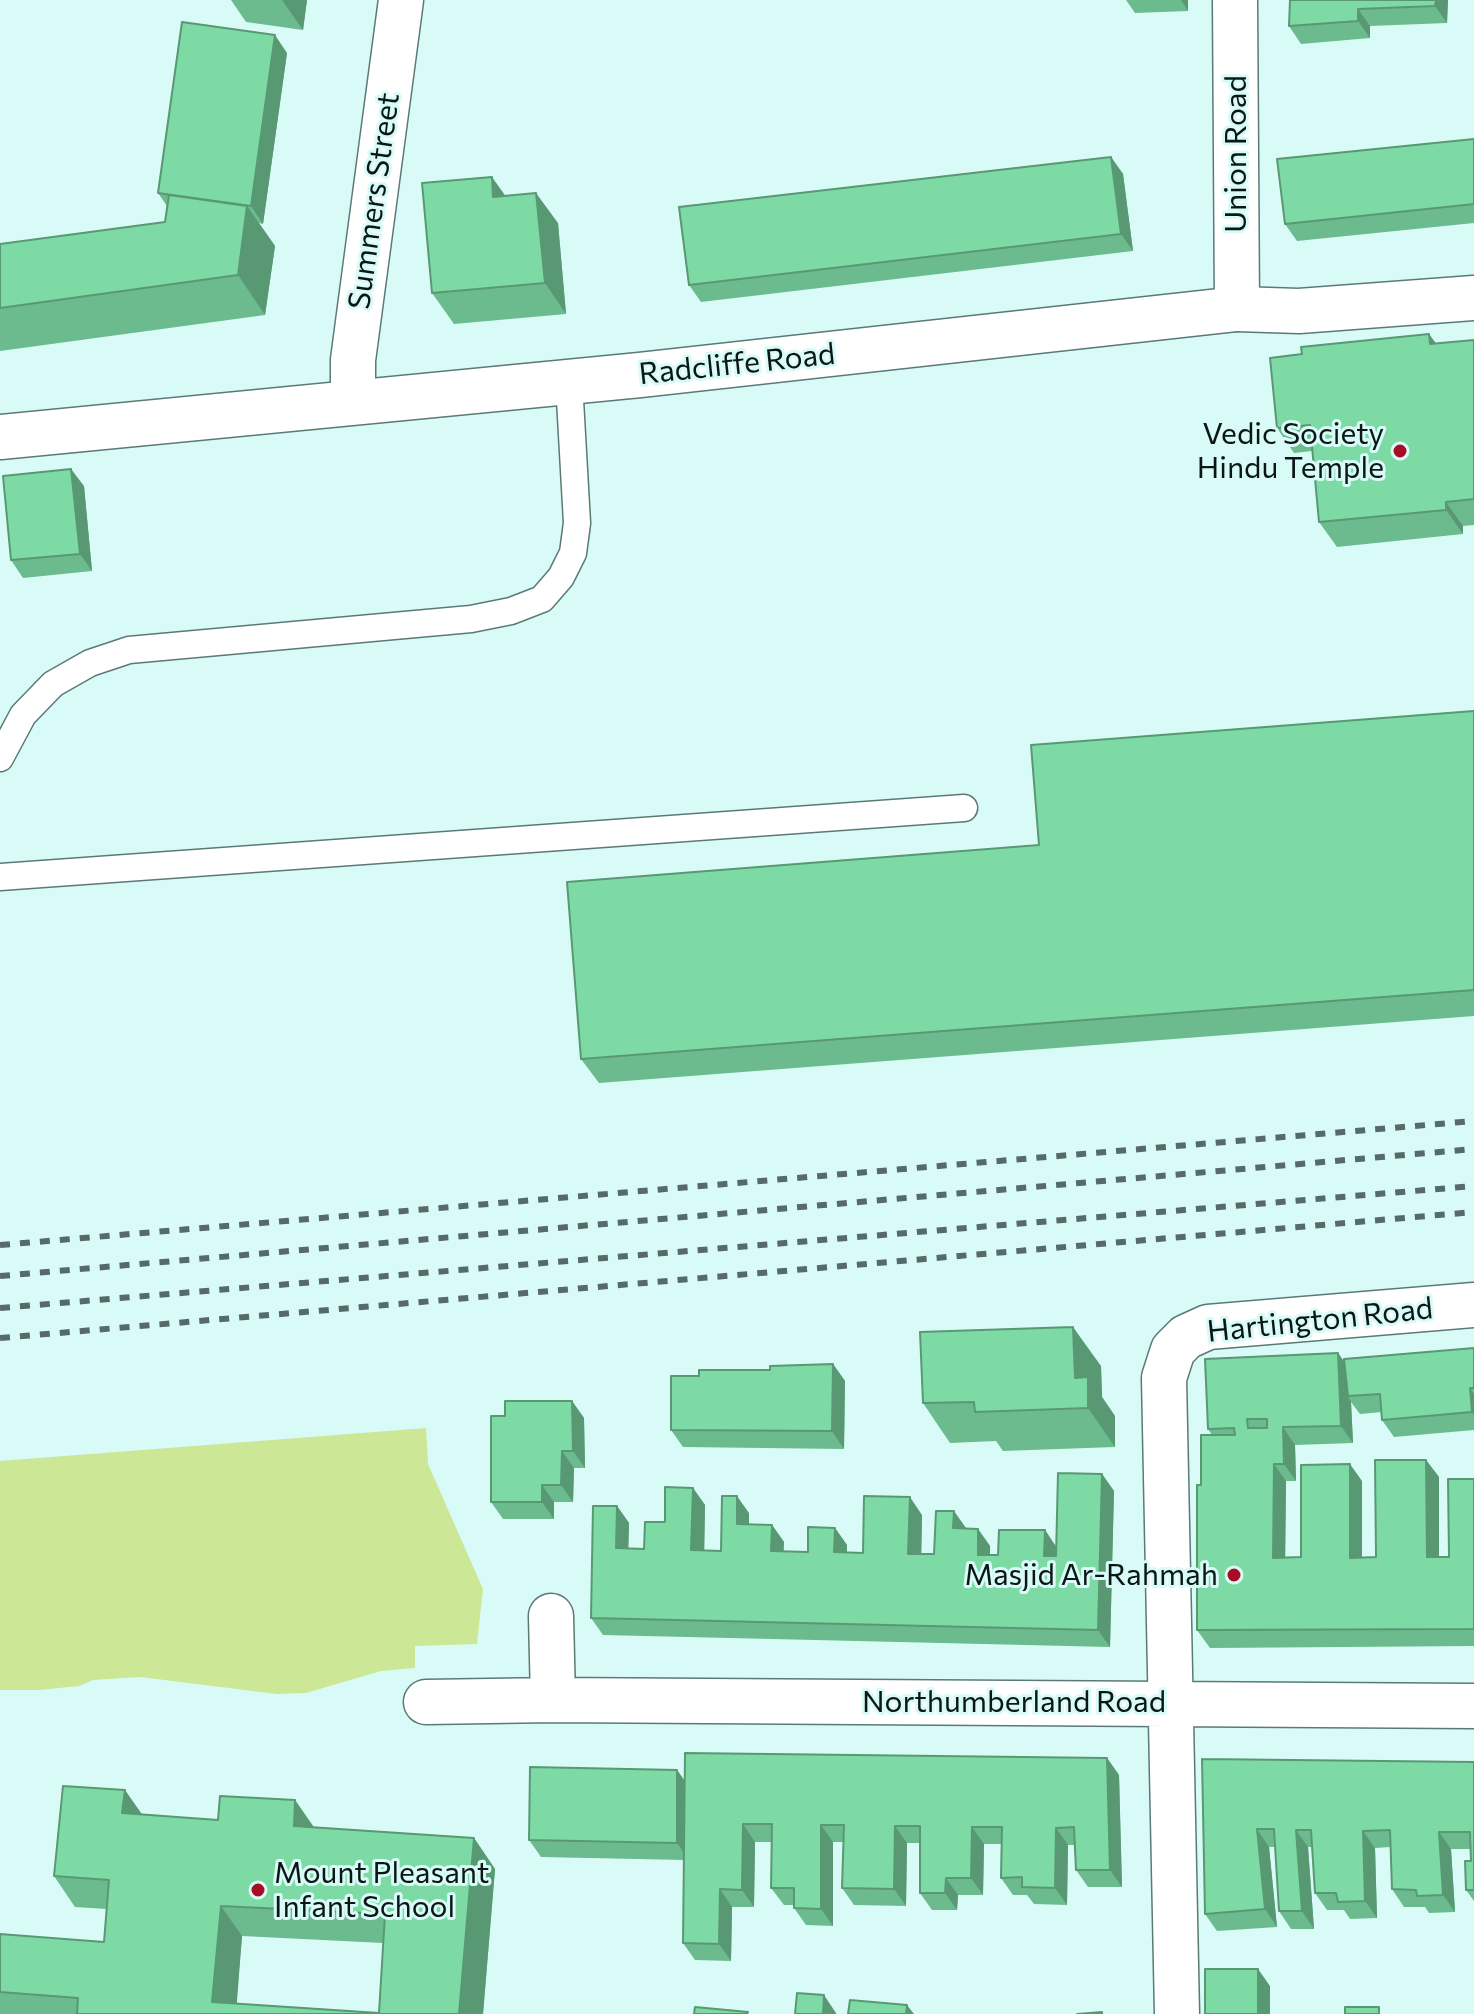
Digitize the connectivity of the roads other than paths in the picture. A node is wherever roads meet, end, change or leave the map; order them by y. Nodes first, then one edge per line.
1 (401, 0) edge
2 (1235, 0) edge
3 (1474, 298) edge
4 (1237, 309) junction
5 (569, 382) junction
6 (353, 402) junction
7 (0, 437) edge
8 (0, 758) edge
9 (964, 808) dead end
10 (0, 877) edge
11 (1474, 1305) edge
12 (551, 1616) dead end
13 (553, 1700) junction
14 (426, 1702) dead end
15 (1169, 1703) junction
16 (1474, 1706) edge
17 (1177, 2014) edge

1 - 6 street, Summers Street
2 - 4 street, Union Road
3 - 4 street, Radcliffe Road
4 - 5 street, Radcliffe Road
5 - 6 street, Radcliffe Road
5 - 8 lane
6 - 7 street, Radcliffe Road
9 - 10 lane
11 - 15 street, Hartington Road
12 - 13 street
13 - 14 street, Northumberland Road
13 - 15 street, Northumberland Road
15 - 16 street, Northumberland Road
15 - 17 street

